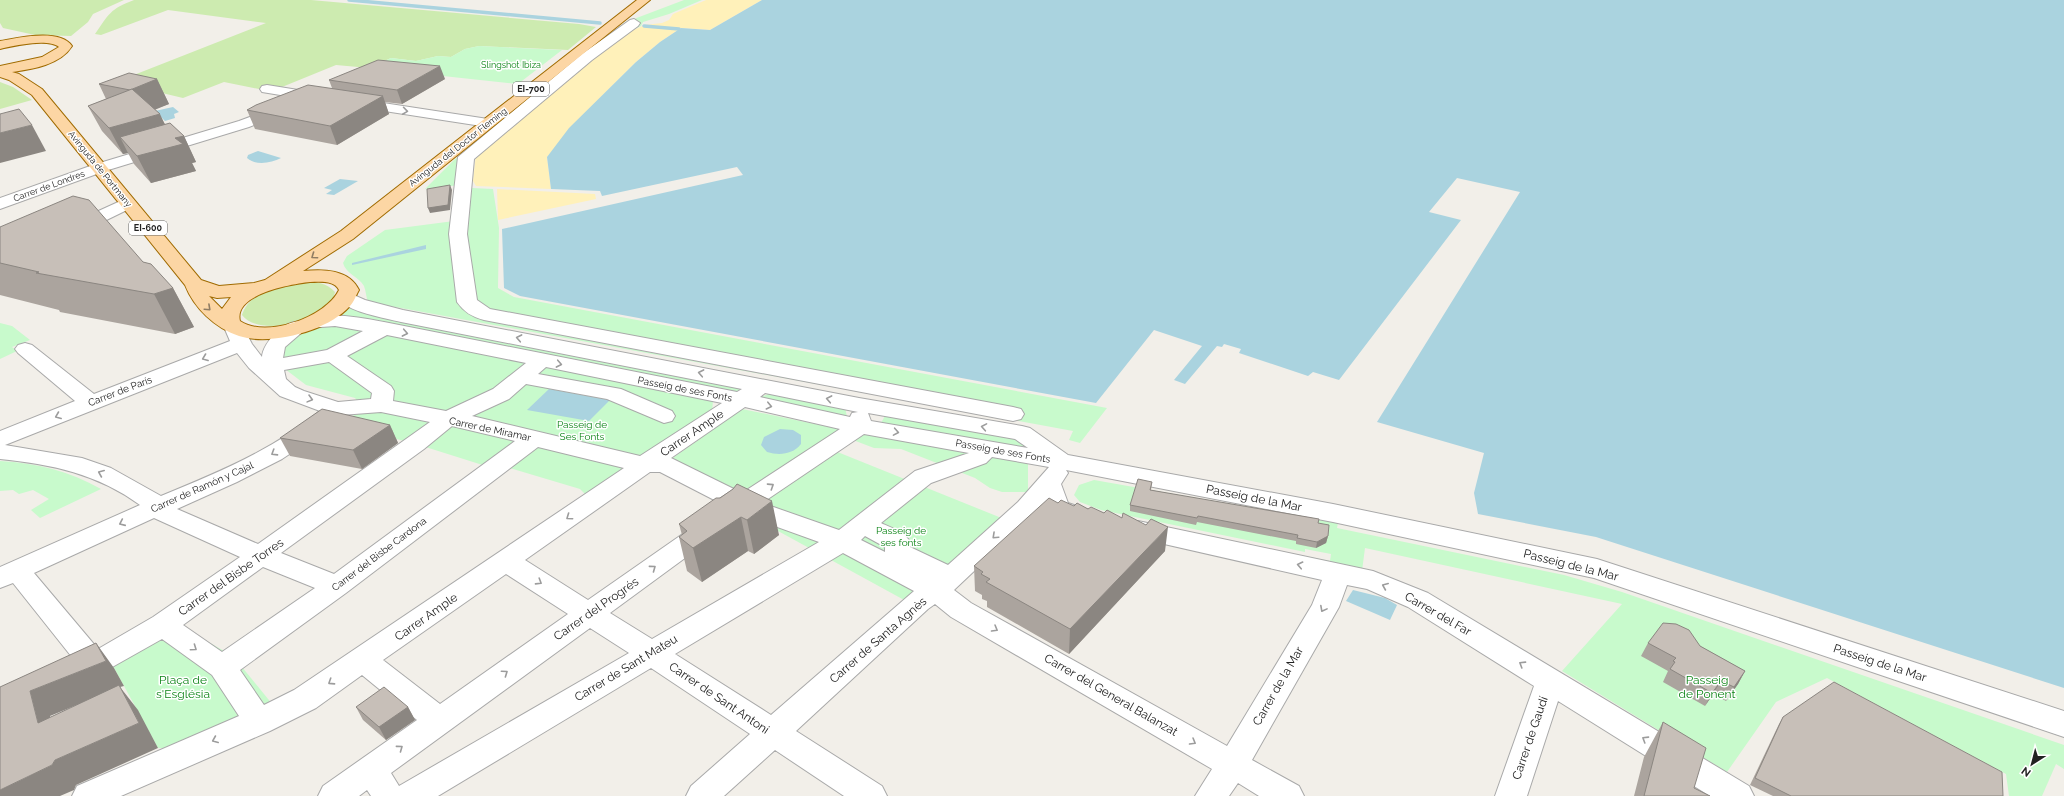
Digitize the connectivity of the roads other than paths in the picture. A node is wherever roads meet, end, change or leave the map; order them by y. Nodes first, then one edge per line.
1 (644, 0) edge
2 (634, 23) dead end
3 (0, 32) edge
4 (38, 40) junction
5 (0, 45) edge
6 (56, 56) junction
7 (0, 70) edge
8 (0, 73) edge
9 (267, 89) dead end
10 (37, 92) junction
11 (312, 97) junction
12 (488, 123) junction
13 (99, 168) junction
14 (128, 203) junction
15 (0, 204) edge
16 (64, 235) edge
17 (347, 235) junction
18 (194, 284) junction
19 (266, 286) junction
20 (343, 289) junction
21 (305, 325) junction
22 (380, 330) dead end
23 (235, 332) junction
24 (25, 349) dead end
25 (333, 355) junction
26 (280, 373) junction
27 (764, 385) junction
28 (742, 400) junction
29 (91, 402) junction
30 (381, 405) junction
31 (335, 409) junction
32 (1012, 414) dead end
33 (860, 415) junction
34 (664, 416) dead end
35 (446, 420) junction
36 (534, 438) junction
37 (0, 439) edge
38 (0, 452) edge
39 (983, 453) dead end
40 (1064, 462) junction
41 (644, 465) junction
42 (1049, 484) junction
43 (742, 504) junction
44 (158, 507) junction
45 (1058, 508) junction
46 (1024, 511) junction
47 (852, 533) junction
48 (262, 556) junction
49 (506, 561) junction
50 (1338, 573) junction
51 (9, 574) edge
52 (945, 583) junction
53 (337, 586) junction
54 (590, 614) junction
55 (162, 625) junction
56 (651, 653) junction
57 (363, 660) junction
58 (94, 664) junction
59 (222, 667) junction
60 (58, 681) edge
61 (1550, 681) junction
62 (438, 720) junction
63 (259, 722) junction
64 (2064, 724) edge
65 (772, 733) junction
66 (1232, 764) junction
67 (372, 769) junction
68 (88, 796) edge
69 (334, 796) edge
70 (388, 796) edge
71 (410, 796) edge
72 (702, 796) edge
73 (871, 796) edge
74 (1212, 796) edge
75 (1288, 796) edge
76 (1511, 796) edge
77 (1738, 796) edge

1 - 12 main road, Avinguda del Doctor Fleming / EI-700
2 - 32 street
3 - 4 main road
4 - 5 main road
4 - 6 main road
6 - 7 main road
6 - 10 main road
8 - 10 main road, Avinguda de Portmany / EI-600
9 - 11 street
10 - 13 main road, Avinguda de Portmany / EI-600
11 -> 12 street
11 - 13 street, Carrer de Londres
12 - 17 main road, Avinguda del Doctor Fleming / EI-700
13 - 14 main road, Avinguda de Portmany / EI-600
13 - 15 street, Carrer de Londres
14 - 16 street
14 - 18 main road, Avinguda de Portmany / EI-600
17 -> 19 main road, Avinguda del Doctor Fleming / EI-700
17 - 20 main road, Avinguda del Doctor Fleming / EI-700
18 - 19 main road
18 -> 23 main road, Avinguda de Portmany / EI-600
19 - 20 main road
19 - 23 main road, Avinguda del Doctor Fleming
20 - 21 main road, Avinguda de Portmany
27 -> 20 street, Passeig de ses Fonts
21 - 23 main road, Avinguda de Portmany
21 - 26 street
21 -> 28 street, Passeig de ses Fonts
22 - 25 street
23 - 26 street
23 -> 29 street, Carrer de París
24 - 29 street
25 - 26 street
25 - 30 street
26 -> 31 street
27 - 28 street, Carrer Ample
33 -> 27 street, Passeig de ses Fonts
28 -> 33 street, Passeig de ses Fonts
28 - 41 street, Carrer Ample
29 -> 37 street, Carrer de París
30 - 31 street, Carrer de Miramar
30 - 35 street, Carrer de Miramar
31 -> 44 street, Carrer de Ramón y Cajal
33 - 40 street, Passeig de ses Fonts
43 -> 33 street, Carrer del Progrés
34 - 35 street, Carrer del Bisbe Torres
35 - 36 street, Carrer de Miramar
35 - 48 street, Carrer del Bisbe Torres
36 - 41 street, Carrer de Miramar
36 - 53 street, Carrer del Bisbe Cardona
44 -> 38 street
39 - 47 street, Carrer de Sant Mateu
40 - 42 street, Carrer de Santa Agnès
40 - 64 street, Passeig de la Mar
41 - 43 street
41 -> 49 street, Carrer Ample
42 - 45 street
42 - 46 street, Carrer de Santa Agnès
43 - 47 street
54 -> 43 street, Carrer del Progrés
44 - 48 street
44 -> 51 street, Carrer de Ramón y Cajal
45 - 46 street
50 -> 45 street, Carrer del Far
46 -> 52 street, Carrer de Santa Agnès
47 - 52 street, Carrer del General Balanzat
47 - 56 street, Carrer de Sant Mateu
48 - 53 street
48 - 55 street, Carrer del Bisbe Torres
49 -> 54 street, Carrer de Sant Antoni
49 - 57 street, Carrer Ample
61 -> 50 street, Carrer del Far
50 -> 66 street, Carrer de la Mar
51 - 58 street
52 - 65 street, Carrer de Santa Agnès
52 -> 66 street, Carrer del General Balanzat
53 - 59 street, Carrer del Bisbe Cardona
54 - 56 street, Carrer de Sant Antoni
62 -> 54 street, Carrer del Progrés
55 - 58 street, Carrer del Bisbe Torres
55 -> 59 street
56 - 65 street, Carrer de Sant Antoni
56 - 71 street, Carrer de Sant Mateu
57 - 62 street
57 -> 63 street, Carrer Ample
58 - 60 street, Carrer del Bisbe Torres
59 - 63 street
61 - 76 street, Carrer de Gaudí
77 -> 61 street, Carrer del Far
67 -> 62 street, Carrer del Progrés
63 -> 68 street, Carrer Ample
65 - 72 street, Carrer de Santa Agnès
65 - 73 street, Carrer de Sant Antoni
66 - 74 street, Carrer de la Mar
66 - 75 street, Carrer del General Balanzat
67 - 69 street, Carrer del Progrés
67 - 70 street

